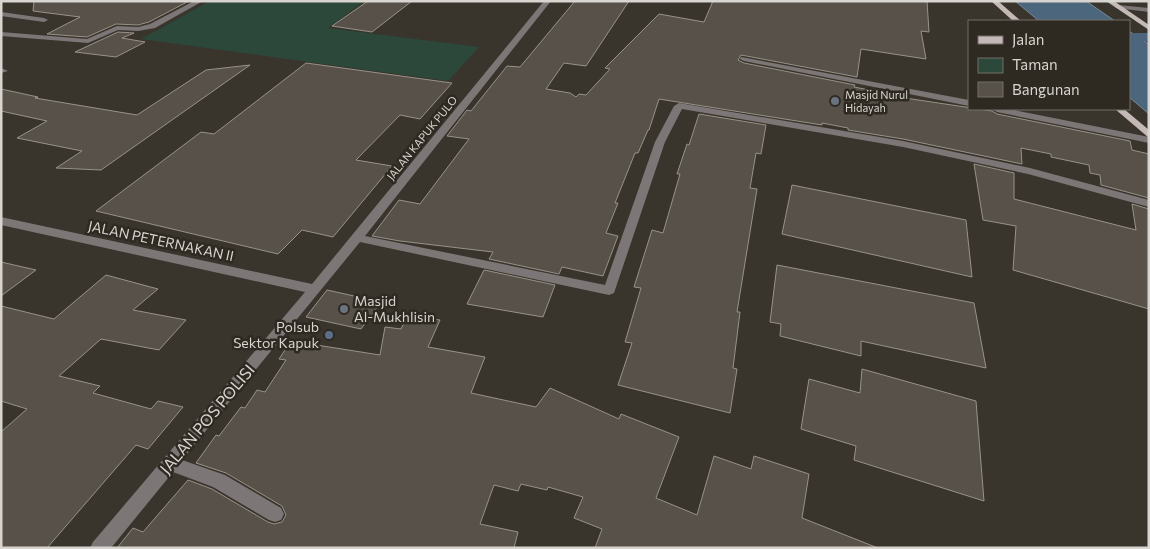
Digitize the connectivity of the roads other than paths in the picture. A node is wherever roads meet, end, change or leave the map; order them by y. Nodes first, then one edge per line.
1 (200, 1) edge
2 (548, 1) edge
3 (994, 1) edge
4 (1109, 1) edge
5 (1118, 7) junction
6 (1149, 10) edge
7 (4, 16) edge
8 (44, 20) dead end
9 (1016, 20) edge
10 (1149, 28) edge
11 (1, 34) edge
12 (744, 59) dead end
13 (968, 104) edge
14 (1002, 110) edge
15 (1119, 110) edge
16 (1149, 135) edge
17 (1149, 140) edge
18 (1149, 204) edge
19 (1, 221) edge
20 (358, 238) junction
21 (314, 290) junction
22 (170, 463) junction
23 (275, 514) dead end
24 (99, 548) edge

1 - 11 street
2 - 20 street, JALAN KAPUK PULO
3 - 9 main road
4 - 5 main road
5 - 6 street
5 - 10 main road
7 - 8 street
12 - 13 street
14 - 17 street
15 - 16 main road
18 - 20 street
19 - 21 street, JALAN PETERNAKAN II
20 - 21 street, JALAN KAPUK PULO
21 - 22 street, JALAN POS POLISI
22 - 23 street
22 - 24 street, JALAN POS POLISI

